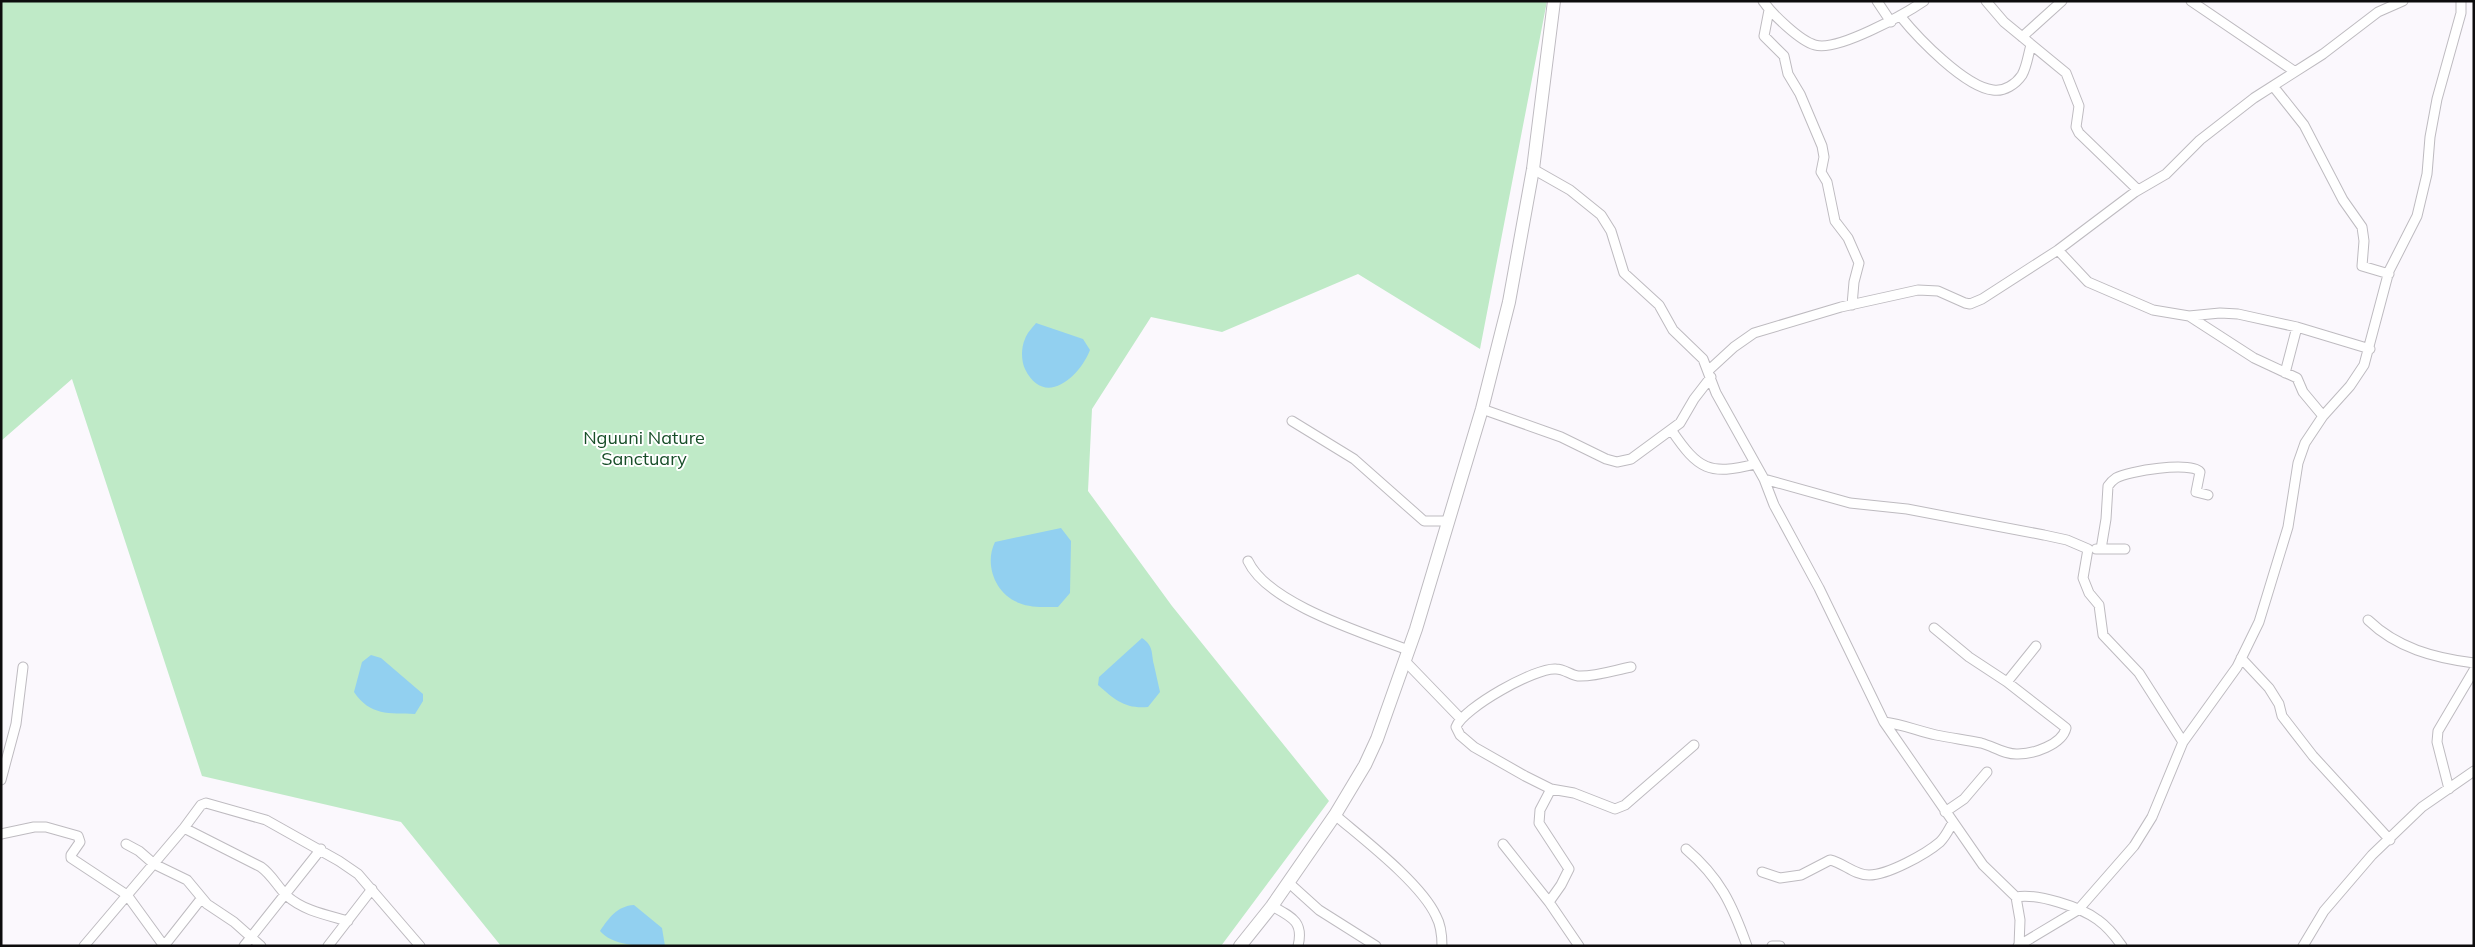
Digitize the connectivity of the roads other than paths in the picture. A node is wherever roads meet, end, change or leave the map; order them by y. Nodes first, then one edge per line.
1 (1554, 1) edge
2 (1763, 1) edge
3 (1877, 1) edge
4 (1924, 1) edge
5 (1986, 1) edge
6 (2062, 1) edge
7 (2191, 1) edge
8 (2403, 1) edge
9 (2461, 1) edge
10 (1769, 10) junction
11 (1901, 17) junction
12 (1891, 22) junction
13 (2022, 37) junction
14 (2031, 46) junction
15 (2294, 71) junction
16 (2273, 86) junction
17 (1533, 169) junction
18 (2138, 190) junction
19 (2058, 250) junction
20 (2389, 274) junction
21 (1852, 305) junction
22 (2189, 316) junction
23 (2297, 328) junction
24 (2370, 349) junction
25 (2285, 372) junction
26 (1710, 374) junction
27 (1482, 409) junction
28 (2323, 416) junction
29 (1292, 421) dead end
30 (1672, 431) junction
31 (1755, 464) junction
32 (1764, 479) junction
33 (2208, 495) dead end
34 (1449, 521) junction
35 (2088, 549) junction
36 (2101, 549) junction
37 (2124, 549) dead end
38 (1248, 561) dead end
39 (2368, 620) dead end
40 (1934, 628) dead end
41 (2036, 646) dead end
42 (1406, 655) junction
43 (2241, 658) junction
44 (2474, 663) edge
45 (23, 667) dead end
46 (1631, 667) dead end
47 (2474, 670) edge
48 (2007, 682) junction
49 (1461, 719) junction
50 (1884, 722) junction
51 (2183, 742) junction
52 (1694, 746) dead end
53 (4, 768) edge
54 (2474, 771) edge
55 (1987, 772) dead end
56 (1, 780) edge
57 (1551, 789) junction
58 (2449, 789) junction
59 (1945, 812) junction
60 (1335, 814) junction
61 (1954, 822) junction
62 (184, 828) junction
63 (1, 834) edge
64 (2390, 840) junction
65 (126, 844) dead end
66 (1503, 844) dead end
67 (321, 849) junction
68 (1686, 849) dead end
69 (154, 864) junction
70 (1762, 872) dead end
71 (1288, 882) junction
72 (372, 889) junction
73 (286, 894) junction
74 (127, 895) junction
75 (2016, 897) junction
76 (201, 899) junction
77 (1549, 902) junction
78 (1272, 906) junction
79 (2078, 910) junction
80 (348, 921) junction
81 (252, 936) junction
82 (86, 945) edge
83 (2019, 945) edge
84 (164, 946) edge
85 (244, 946) edge
86 (261, 946) edge
87 (328, 946) edge
88 (420, 946) edge
89 (1240, 946) edge
90 (1298, 946) edge
91 (1376, 946) edge
92 (1442, 946) edge
93 (1578, 946) edge
94 (1747, 946) edge
95 (1772, 946) edge
96 (1780, 946) edge
97 (2122, 946) edge
98 (2303, 946) edge

1 - 17 main road
2 - 10 street
3 - 12 street
4 - 11 street
5 - 13 street
6 - 13 street
7 - 15 street
8 - 15 street
9 - 20 street
10 - 12 street
10 - 21 street
11 - 12 street
11 - 14 street
13 - 14 street
14 - 18 street
15 - 16 street
16 - 18 street
16 - 20 street
17 - 26 street
17 - 27 main road
18 - 19 street
19 - 21 street
19 - 22 street
20 - 24 street
21 - 26 street
22 - 23 street
22 - 25 street
23 - 24 street
23 - 25 street
24 - 28 street
25 - 28 street
26 - 30 street
26 - 31 street
27 - 30 street
27 - 34 main road
28 - 43 street
29 - 34 street
30 - 31 street
31 - 32 street
32 - 35 street
32 - 50 street
33 - 36 street
34 - 42 main road
35 - 36 street
35 - 51 street
36 - 37 street
38 - 42 street
39 - 44 street
40 - 48 street
41 - 48 street
42 - 49 street
42 - 60 main road
43 - 51 street
43 - 64 street
45 - 53 street
46 - 49 street
47 - 58 street
48 - 50 street
49 - 57 street
50 - 59 street
51 - 79 street
52 - 57 street
53 - 56 street
54 - 58 street
55 - 59 street
57 - 77 street
58 - 64 street
59 - 61 street
60 - 71 main road
60 - 92 street
61 - 70 street
61 - 75 street
62 - 67 street
62 - 69 street
62 - 73 street
63 - 74 street
64 - 98 street
65 - 69 street
66 - 77 street
67 - 72 street
67 - 73 street
68 - 94 street
69 - 74 street
69 - 76 street
71 - 78 main road
71 - 91 street
72 - 80 street
72 - 88 street
73 - 80 street
73 - 81 street
74 - 82 street
74 - 84 street
75 - 79 street
75 - 83 street
76 - 81 street
76 - 84 street
77 - 93 street
78 - 89 main road
78 - 90 street
79 - 83 street
79 - 97 street
80 - 87 street
81 - 85 street
81 - 86 street
95 - 96 street

